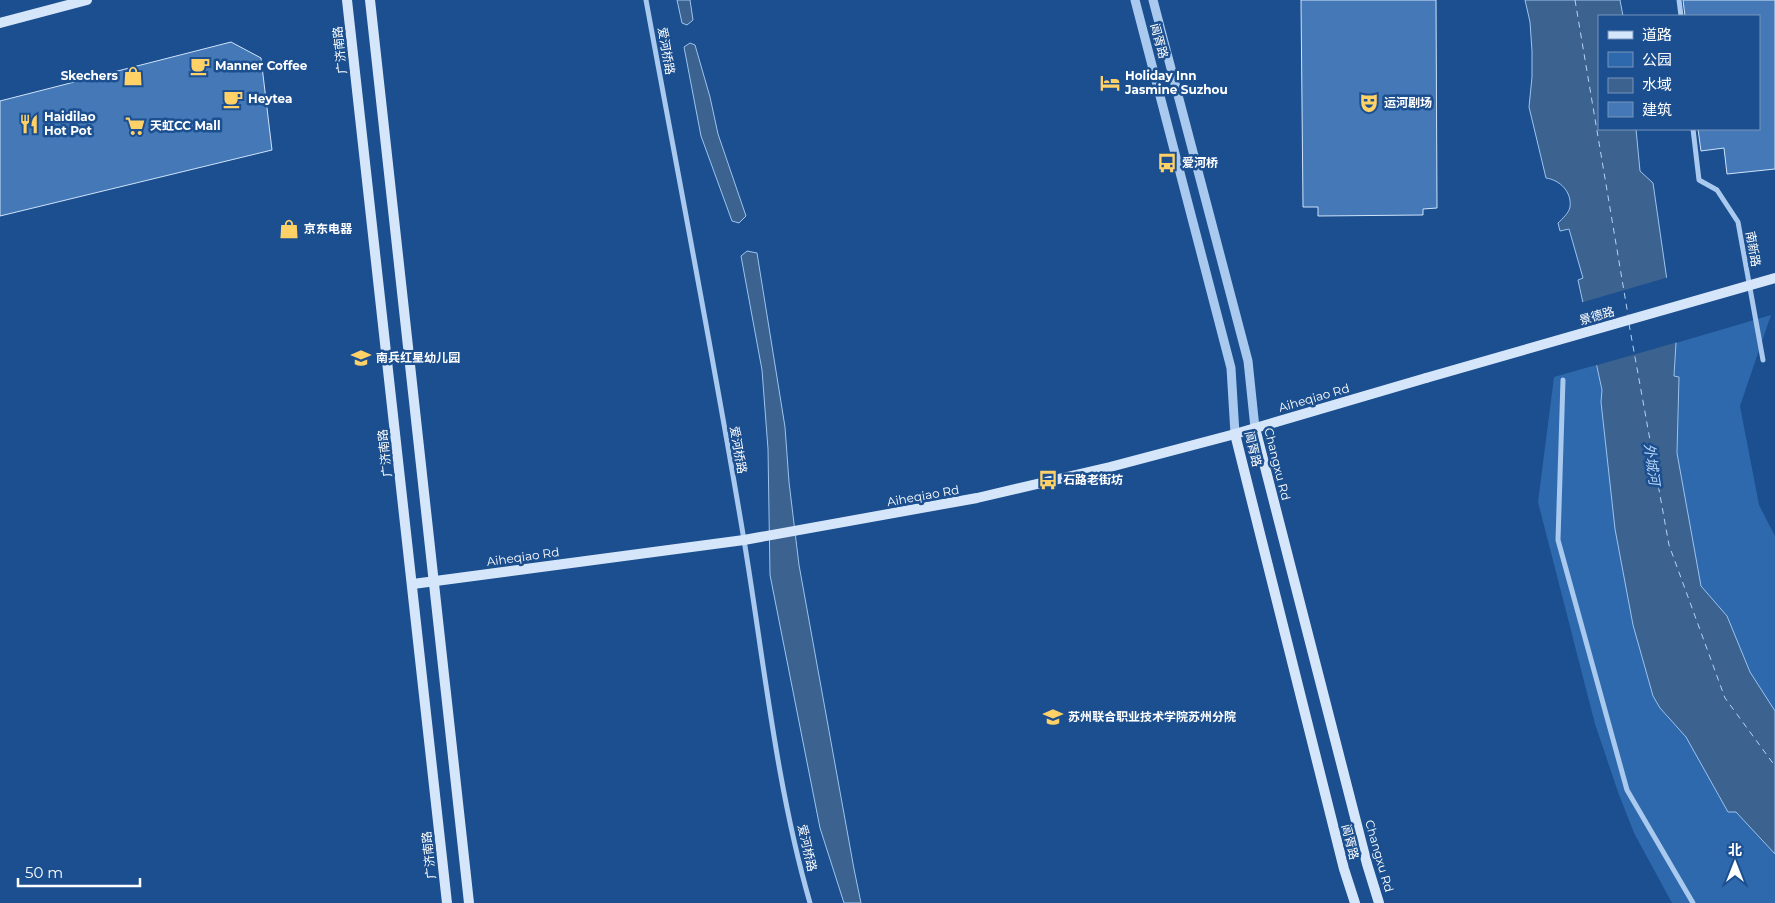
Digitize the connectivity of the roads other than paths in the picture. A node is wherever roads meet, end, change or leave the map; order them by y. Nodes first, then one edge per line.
1 (88, 0) edge
2 (347, 0) edge
3 (370, 0) edge
4 (646, 0) edge
5 (1135, 0) edge
6 (1153, 0) edge
7 (1679, 0) edge
8 (1681, 15) edge
9 (0, 23) edge
10 (1693, 130) edge
11 (1775, 278) edge
12 (1763, 360) dead end
13 (1426, 378) joint
14 (1563, 380) dead end
15 (1255, 428) junction
16 (1235, 434) junction
17 (744, 540) junction
18 (434, 582) junction
19 (412, 584) junction
20 (447, 903) edge
21 (469, 903) edge
22 (810, 903) edge
23 (1355, 903) edge
24 (1379, 903) edge
25 (1693, 903) edge

1 - 9 main road
2 - 19 main road, 广济南路
3 - 18 main road
4 - 17 street, 爱河桥路
5 - 16 street, 阊胥路
6 - 15 street, Changxu Rd
7 - 8 street
10 - 12 street, 南新路
11 - 13 main road, 景德路, bridge
13 - 15 main road, Aiheqiao Rd
14 - 25 street
15 - 16 main road, Aiheqiao Rd
15 - 24 main road, Changxu Rd
16 - 17 main road, Aiheqiao Rd
16 - 23 main road, 阊胥路
17 - 18 main road, Aiheqiao Rd
17 - 22 street, 爱河桥路
18 - 19 main road, Aiheqiao Rd
18 - 21 main road
19 - 20 main road, 广济南路

